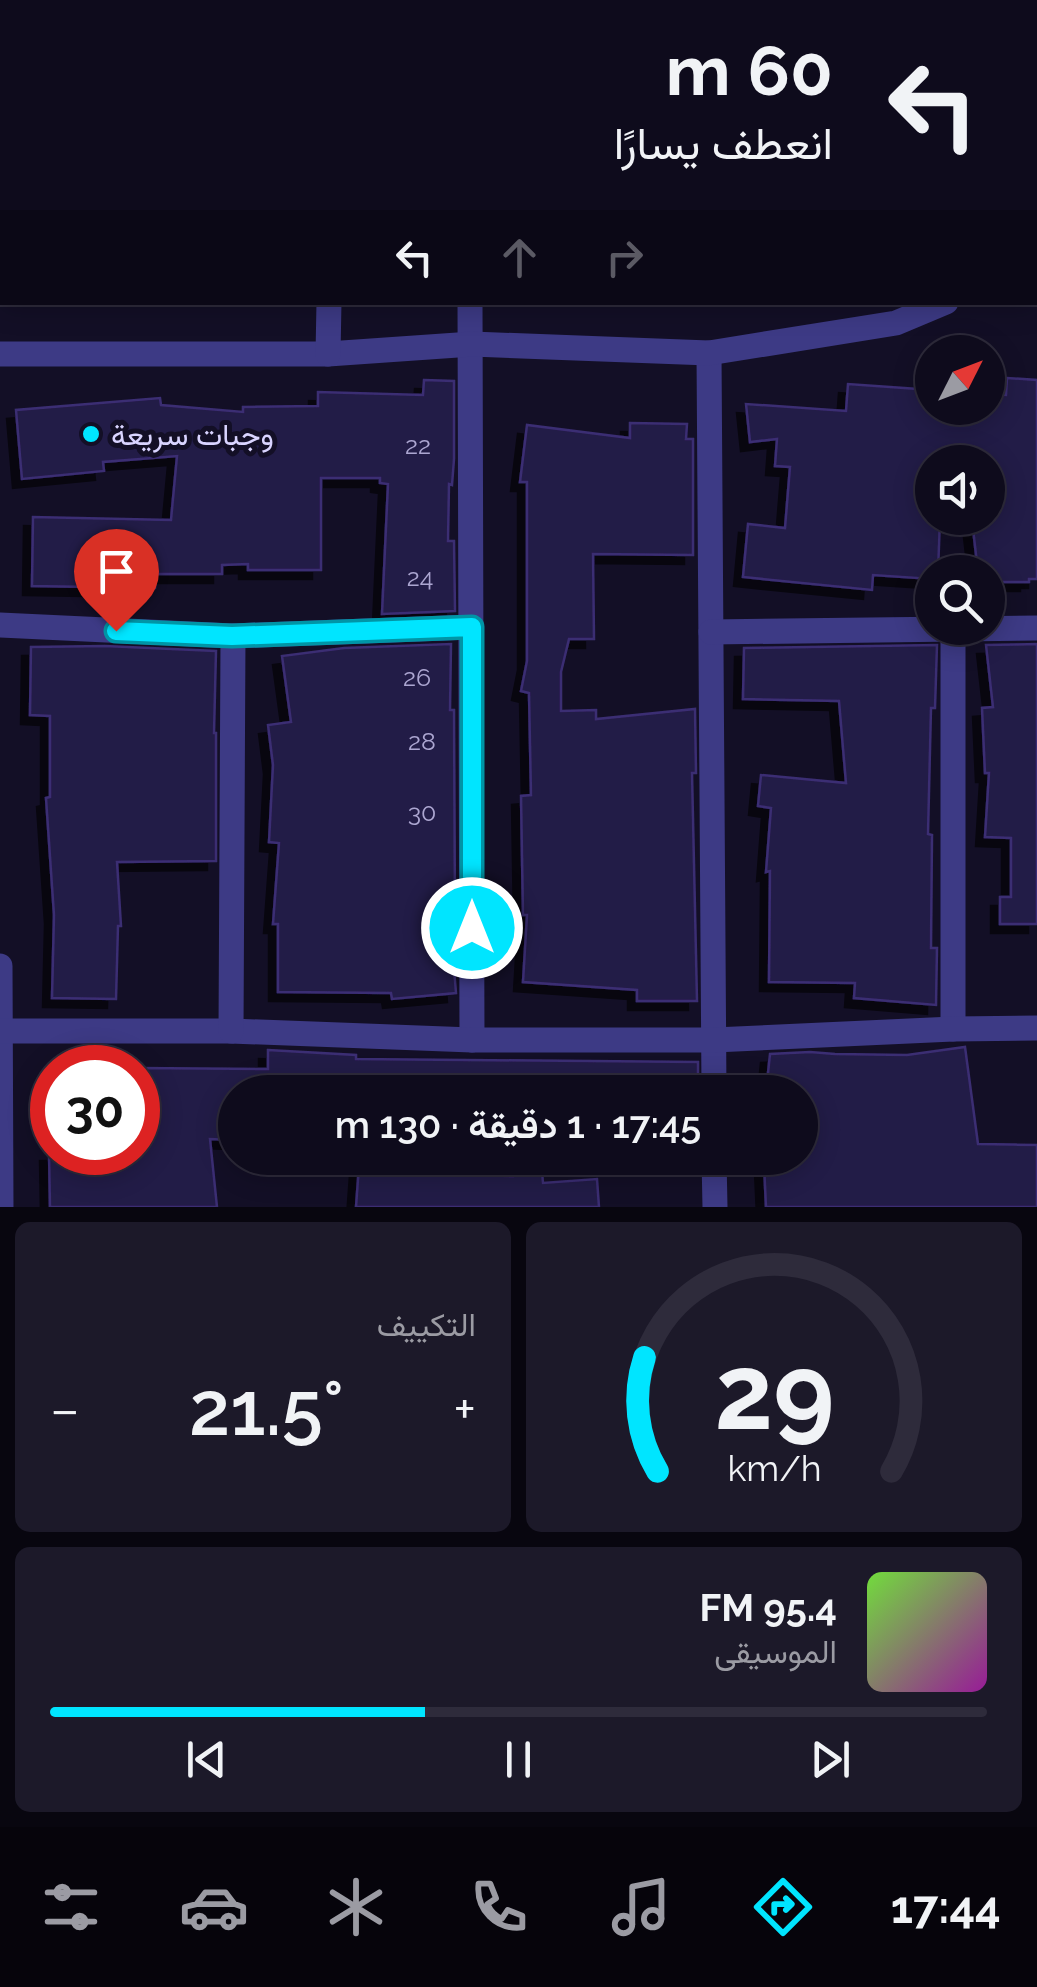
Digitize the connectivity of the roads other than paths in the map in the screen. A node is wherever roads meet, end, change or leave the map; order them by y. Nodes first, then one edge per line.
1 (329, 305) edge
2 (470, 305) edge
3 (938, 305) edge
4 (472, 344) junction
5 (710, 353) junction
6 (0, 354) edge
7 (328, 354) junction
8 (0, 625) edge
9 (472, 627) junction
10 (1037, 628) edge
11 (1005, 629) edge
12 (915, 630) edge
13 (711, 632) junction
14 (232, 636) junction
15 (953, 645) edge
16 (0, 966) edge
17 (953, 1028) junction
18 (1037, 1028) edge
19 (0, 1031) edge
20 (232, 1031) junction
21 (472, 1040) junction
22 (714, 1040) junction
23 (714, 1075) edge
24 (714, 1175) edge
25 (0, 1207) edge
26 (714, 1207) edge

1 - 7 street
2 - 4 street
3 - 5 street
4 - 5 street
4 - 7 street
4 - 9 street
5 - 13 street
6 - 7 street
8 - 14 street
9 - 14 street
9 - 21 street
10 - 11 street
12 - 13 street
13 - 22 street
14 - 20 street
15 - 17 street
16 - 19 street
17 - 18 street
17 - 22 street
19 - 20 street
19 - 25 street
20 - 21 street
21 - 22 street
22 - 23 street
24 - 26 street

